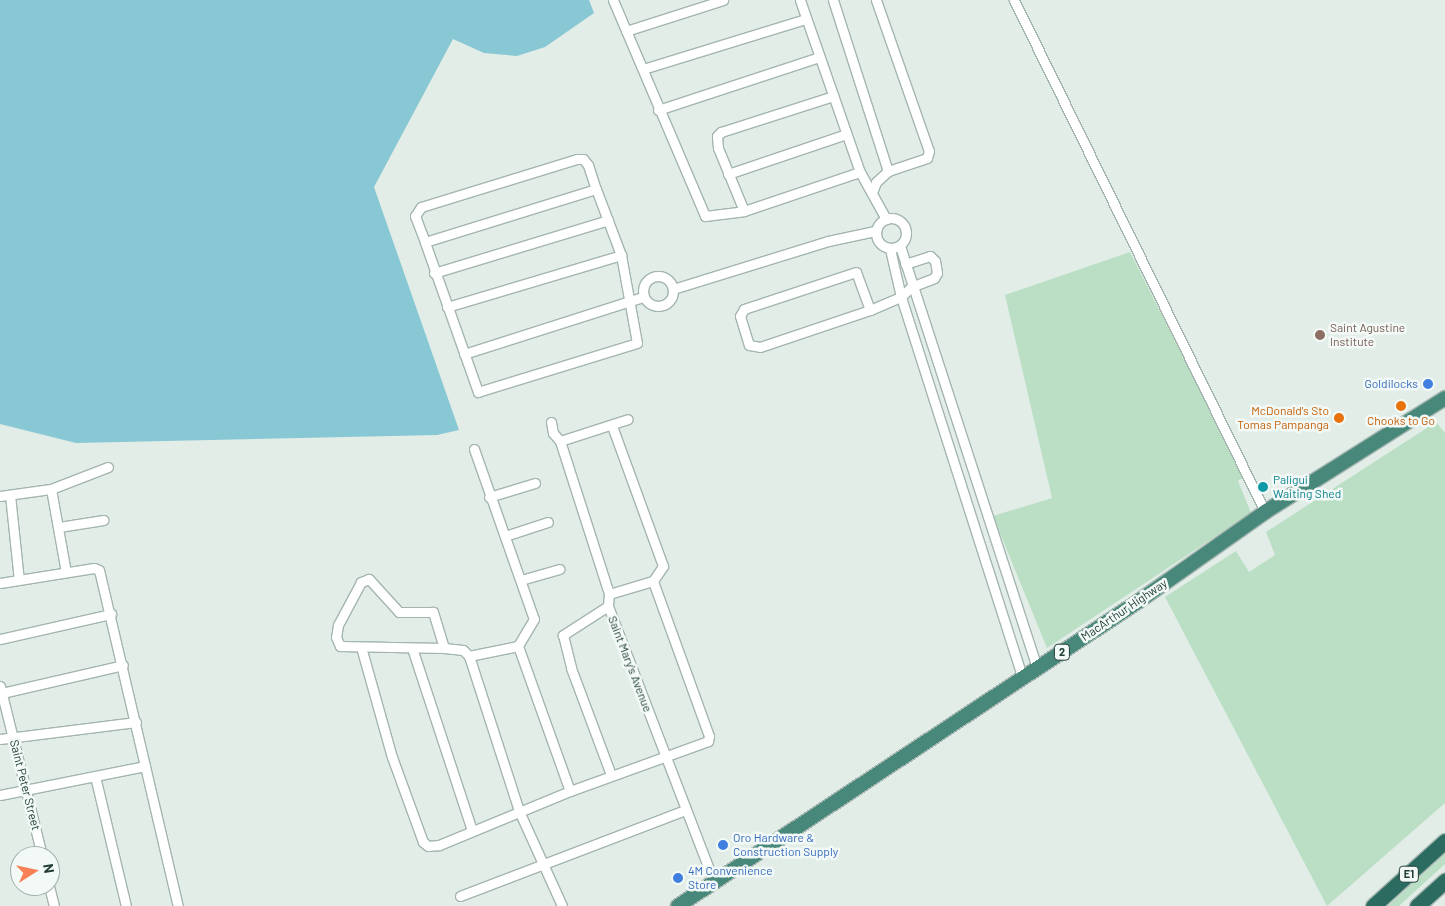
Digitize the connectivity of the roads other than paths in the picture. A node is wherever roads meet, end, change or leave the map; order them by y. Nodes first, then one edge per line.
1 (613, 0) edge
2 (723, 0) edge
3 (800, 0) edge
4 (833, 0) edge
5 (876, 0) edge
6 (1014, 0) edge
7 (806, 19) junction
8 (626, 30) junction
9 (819, 58) junction
10 (643, 69) junction
11 (833, 96) junction
12 (658, 110) junction
13 (846, 134) junction
14 (888, 171) junction
15 (860, 172) junction
16 (728, 174) junction
17 (596, 189) junction
18 (872, 193) junction
19 (744, 211) junction
20 (886, 218) junction
21 (608, 220) junction
22 (875, 232) junction
23 (425, 242) junction
24 (900, 246) junction
25 (890, 249) junction
26 (622, 255) junction
27 (905, 264) junction
28 (434, 273) junction
29 (911, 287) junction
30 (673, 289) junction
31 (643, 297) junction
32 (900, 297) junction
33 (629, 300) junction
34 (447, 307) junction
35 (870, 310) junction
36 (464, 354) junction
37 (1445, 398) edge
38 (628, 419) dead end
39 (551, 422) dead end
40 (612, 426) junction
41 (560, 441) junction
42 (474, 449) dead end
43 (108, 467) dead end
44 (972, 471) junction
45 (957, 475) junction
46 (536, 483) dead end
47 (51, 489) junction
48 (10, 495) junction
49 (0, 496) edge
50 (489, 498) junction
51 (1265, 512) junction
52 (103, 520) dead end
53 (548, 522) dead end
54 (58, 527) junction
55 (505, 536) junction
56 (559, 568) dead end
57 (66, 572) junction
58 (19, 580) junction
59 (520, 580) junction
60 (653, 581) junction
61 (0, 583) edge
62 (1012, 591) junction
63 (609, 594) junction
64 (996, 598) junction
65 (608, 606) junction
66 (110, 614) junction
67 (0, 639) edge
68 (1028, 641) junction
69 (518, 646) junction
70 (361, 647) junction
71 (412, 648) junction
72 (444, 648) junction
73 (1013, 648) junction
74 (469, 656) junction
75 (123, 665) junction
76 (1038, 668) junction
77 (1022, 678) junction
78 (1, 690) edge
79 (136, 722) junction
80 (13, 736) junction
81 (0, 739) edge
82 (665, 756) junction
83 (145, 766) junction
84 (611, 775) junction
85 (95, 776) junction
86 (27, 790) junction
87 (570, 791) junction
88 (0, 795) edge
89 (685, 810) junction
90 (519, 812) junction
91 (472, 830) junction
92 (1445, 841) edge
93 (40, 846) edge
94 (543, 863) junction
95 (1445, 880) edge
96 (714, 882) junction
97 (460, 896) dead end
98 (126, 906) edge
99 (178, 906) edge
100 (562, 906) edge
101 (678, 906) edge
102 (1374, 906) edge
103 (1417, 906) edge

1 - 8 street
2 - 8 street
3 - 7 street
4 - 14 street
5 - 14 street
6 - 51 street
7 - 9 street
7 - 10 street
8 - 10 street
9 - 11 street
9 - 12 street
10 - 12 street
11 - 13 street
11 - 16 street
12 - 19 street
13 - 15 street
13 - 16 street
14 - 18 street
15 - 18 street
15 - 19 street
16 - 19 street
17 - 21 street
17 - 23 street
17 - 23 street
18 - 20 street
20 - 22 street
20 - 24 street
21 - 26 street
21 - 28 street
22 - 25 street
22 - 30 street
23 - 28 street
24 - 25 street
24 - 27 street
25 - 32 street
26 - 33 street
26 - 34 street
27 - 29 street
27 - 29 street
28 - 34 street
29 - 32 street
29 - 44 street
30 - 31 street
30 - 31 street
31 - 33 street
32 - 35 street
32 - 45 street
33 - 36 street
33 - 36 street
34 - 36 street
35 - 35 street
37 - 51 highway, MacArthur Highway / 2
38 - 40 street
39 - 41 street, Saint Mary's Avenue
40 - 41 street
40 - 60 street
41 - 63 street, Saint Mary's Avenue
42 - 50 street
43 - 47 street
44 - 45 street
44 - 62 street
45 - 64 street
46 - 50 street
47 - 48 street
47 - 54 street
48 - 49 street
48 - 58 street
50 - 55 street
51 - 76 highway, MacArthur Highway / 2
52 - 54 street
53 - 55 street
54 - 57 street
55 - 59 street
56 - 59 street
57 - 58 street
57 - 66 street
58 - 61 street
59 - 69 street
60 - 63 street
60 - 82 street
62 - 64 street
62 - 68 street
63 - 65 street, Saint Mary's Avenue
64 - 73 street
65 - 82 street, Saint Mary's Avenue
65 - 84 street
66 - 67 street
66 - 75 street
68 - 73 street
68 - 76 street
69 - 74 street
69 - 87 street
70 - 71 street
70 - 72 street
70 - 91 street
71 - 72 street
71 - 91 street
72 - 74 street
73 - 77 street
74 - 90 street
75 - 78 street
75 - 79 street
76 - 77 highway, MacArthur Highway / 2
77 - 96 highway, MacArthur Highway / 2
78 - 80 street, Saint Peter Street
79 - 80 street
79 - 83 street
80 - 81 street
80 - 86 street, Saint Peter Street
82 - 84 street
82 - 89 street, Saint Mary's Avenue
83 - 85 street
83 - 99 street
84 - 87 street
85 - 86 street
85 - 98 street
86 - 88 street
86 - 93 street, Saint Peter Street
87 - 90 street
89 - 94 street
89 - 96 street, Saint Mary's Avenue
90 - 91 street
90 - 94 street
92 - 102 highway, E1
94 - 97 street
94 - 100 street
95 - 103 highway, E1
96 - 101 highway, MacArthur Highway / 2

